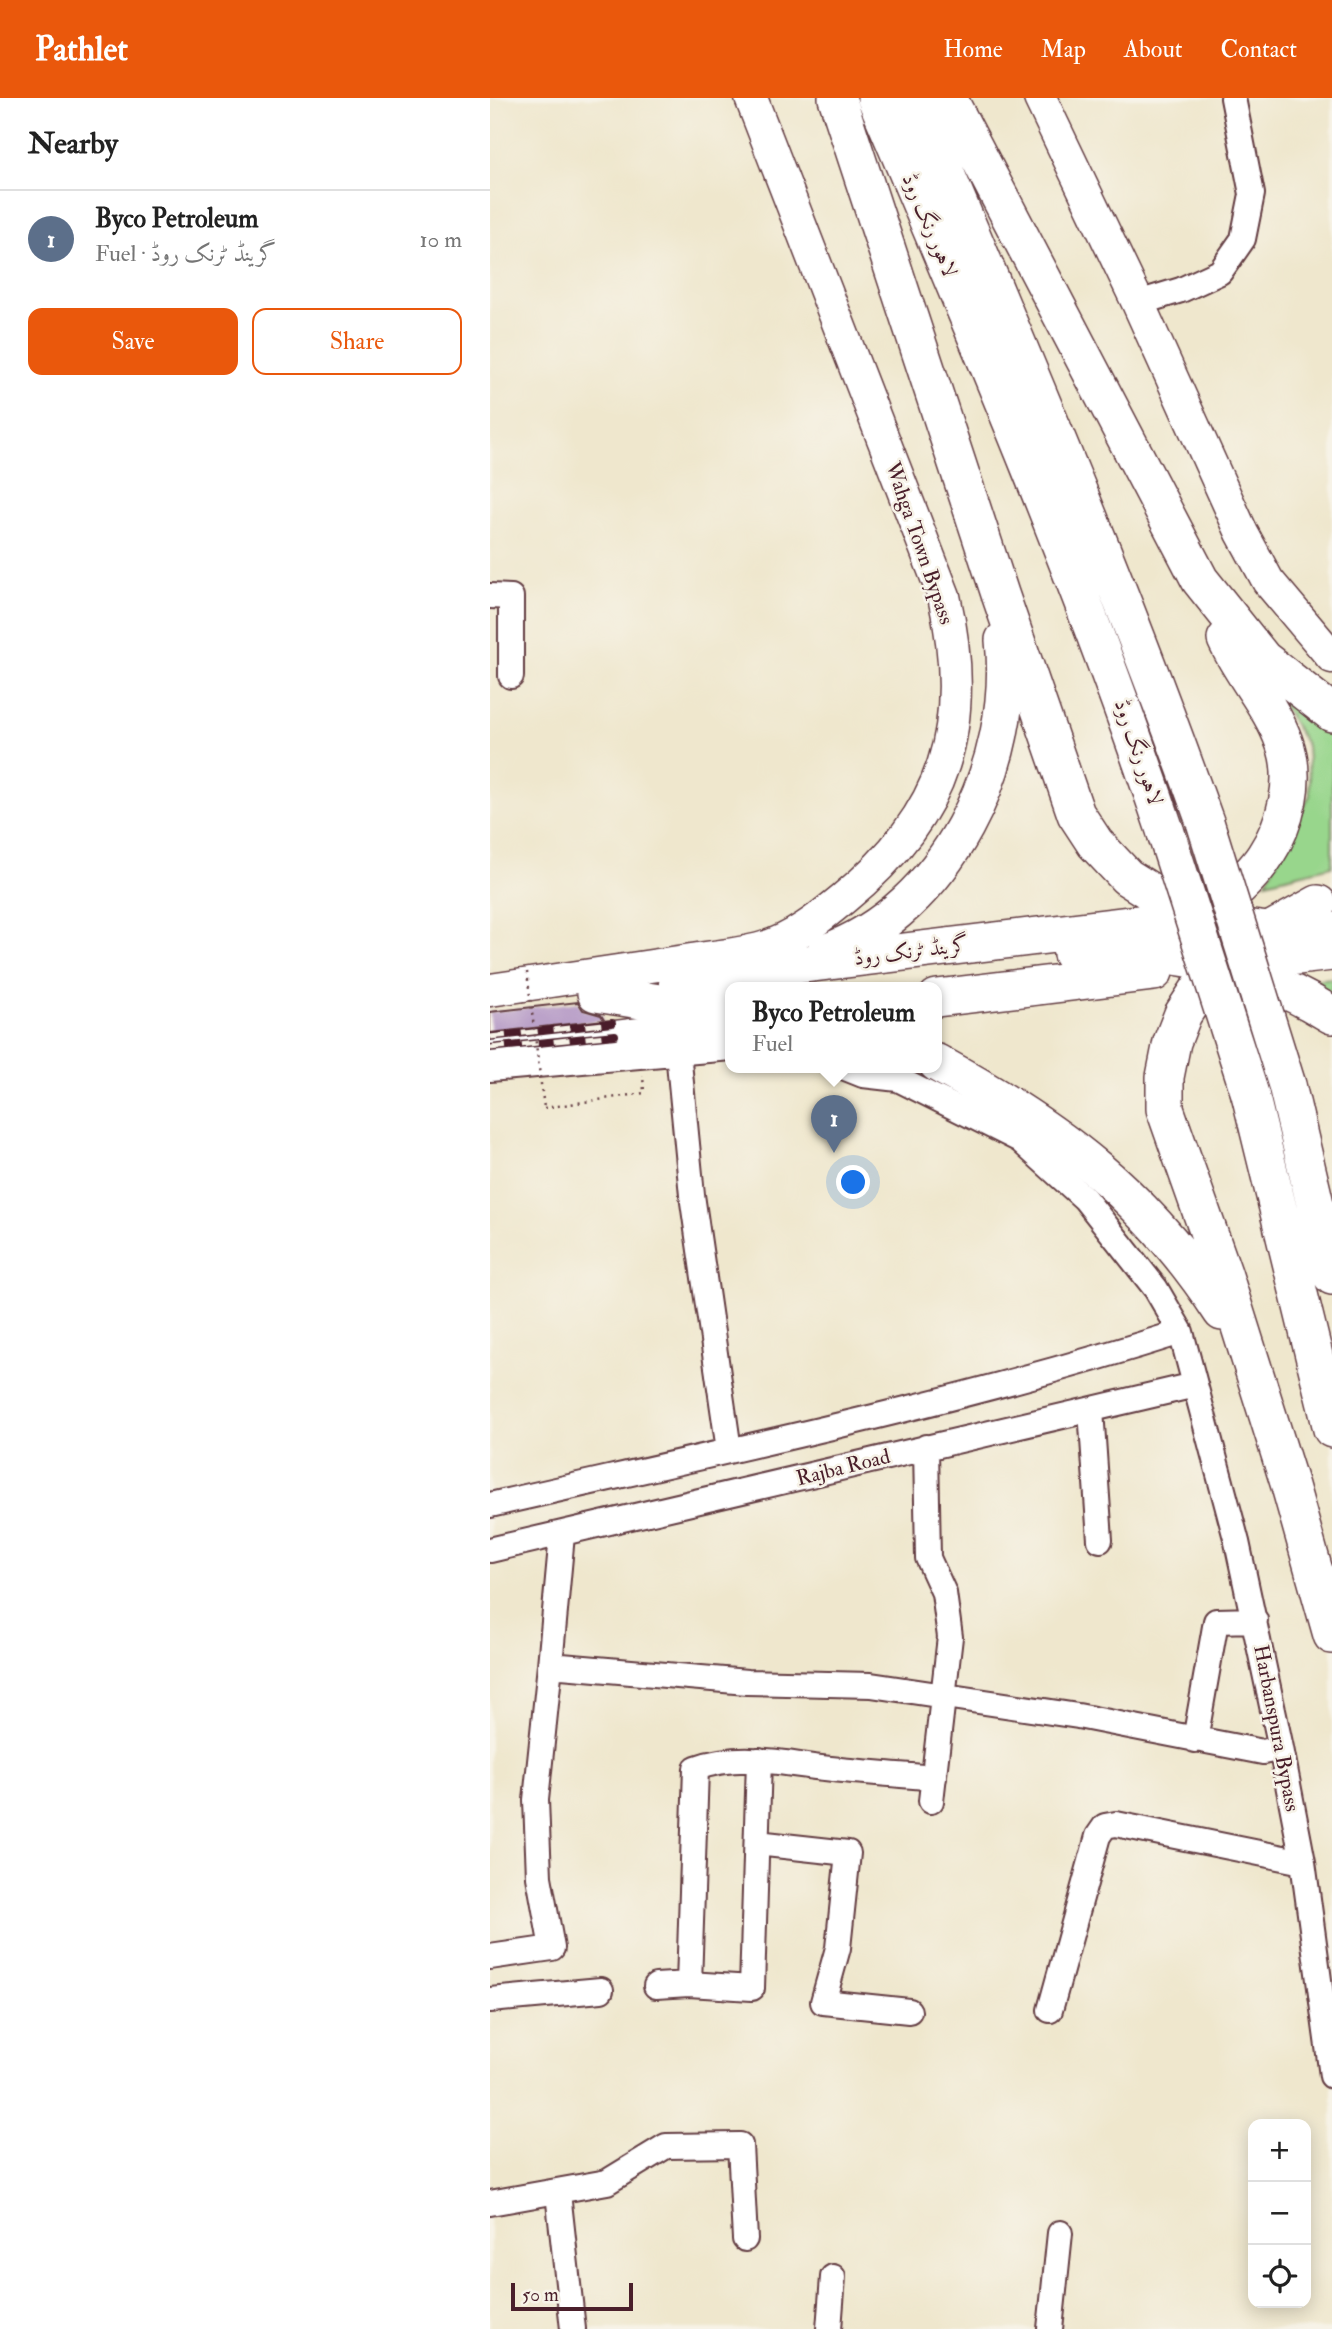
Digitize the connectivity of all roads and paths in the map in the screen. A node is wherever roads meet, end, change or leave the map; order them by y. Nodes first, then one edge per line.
1 (751, 98) edge
2 (837, 98) edge
3 (876, 98) edge
4 (914, 98) edge
5 (948, 98) edge
6 (1040, 98) edge
7 (1233, 98) edge
8 (1138, 303) junction
9 (1199, 580) junction
10 (1000, 594) junction
11 (490, 596) edge
12 (1332, 657) edge
13 (511, 676) dead end
14 (1332, 713) edge
15 (1327, 912) edge
16 (1209, 915) junction
17 (1268, 931) junction
18 (1332, 952) edge
19 (1159, 954) junction
20 (1222, 965) junction
21 (787, 967) edge
22 (527, 972) dead end
23 (1121, 975) junction
24 (747, 982) edge
25 (490, 989) edge
26 (725, 989) edge
27 (596, 993) joint
28 (942, 997) edge
29 (490, 1008) edge
30 (1332, 1014) edge
31 (725, 1024) edge
32 (725, 1048) edge
33 (490, 1052) edge
34 (678, 1052) junction
35 (942, 1066) edge
36 (490, 1069) edge
37 (860, 1073) edge
38 (645, 1093) dead end
39 (1332, 1276) edge
40 (1181, 1332) junction
41 (1245, 1348) junction
42 (1195, 1385) junction
43 (1091, 1410) junction
44 (1332, 1429) edge
45 (926, 1447) junction
46 (729, 1450) junction
47 (490, 1505) edge
48 (562, 1535) junction
49 (1100, 1539) dead end
50 (490, 1550) edge
51 (1255, 1620) junction
52 (1332, 1635) edge
53 (550, 1665) junction
54 (942, 1695) junction
55 (1195, 1740) junction
56 (1281, 1748) junction
57 (759, 1760) junction
58 (757, 1843) junction
59 (1303, 1861) junction
60 (1323, 1936) edge
61 (490, 1958) edge
62 (689, 1984) junction
63 (656, 1986) dead end
64 (601, 1990) dead end
65 (490, 2000) edge
66 (1050, 2010) dead end
67 (909, 2011) dead end
68 (1332, 2076) edge
69 (558, 2193) junction
70 (490, 2203) edge
71 (1060, 2233) dead end
72 (745, 2239) dead end
73 (833, 2277) dead end
74 (573, 2329) edge
75 (829, 2329) edge
76 (1050, 2329) edge

1 - 21 main road, Wahga Town Bypass
2 - 10 highway
3 - 44 highway, لاہور رنگ روڈ, bridge
4 - 39 highway, لاہور رنگ روڈ, bridge
5 - 9 highway
6 - 8 main road
7 - 8 street
8 - 12 main road
9 - 14 highway
9 - 16 highway
10 - 16 highway
10 - 21 highway
11 - 13 street
15 - 16 highway, گرینڈ ٹرنک روڈ
15 - 17 highway
16 - 17 highway
16 - 19 highway
16 - 21 highway, گرینڈ ٹرنک روڈ
17 - 20 highway
18 - 20 highway
19 - 20 highway
19 - 21 highway
19 - 23 highway
20 - 23 highway
20 - 30 highway
20 - 41 highway
21 - 24 main road, گرینڈ ٹرنک روڈ
21 - 25 main road, Wahga Town Bypass
22 - 38 path, bridge
23 - 28 highway
26 - 27 highway
27 - 29 main road
31 - 33 main road
32 - 34 street
34 - 36 street
34 - 46 street
35 - 41 highway
37 - 40 street, Harbanspura Bypass
40 - 42 street, Harbanspura Bypass
40 - 46 street
41 - 52 highway
42 - 43 street, Rajba Road
42 - 51 street, Harbanspura Bypass
43 - 45 street, Rajba Road
43 - 49 street
45 - 48 street, Rajba Road
45 - 54 street
46 - 47 street
48 - 50 street, Rajba Road
48 - 53 street
51 - 55 street
51 - 56 street, Harbanspura Bypass
53 - 54 street
53 - 61 street
54 - 55 street
54 - 57 street
55 - 56 street
56 - 59 street, Harbanspura Bypass
57 - 58 street
57 - 62 street
58 - 62 street
58 - 67 street
59 - 60 street, Harbanspura Bypass
59 - 66 street
60 - 68 street, Harbanspura Bypass
62 - 63 street
64 - 65 street
69 - 70 street
69 - 72 street
69 - 74 street
71 - 76 street
73 - 75 street

